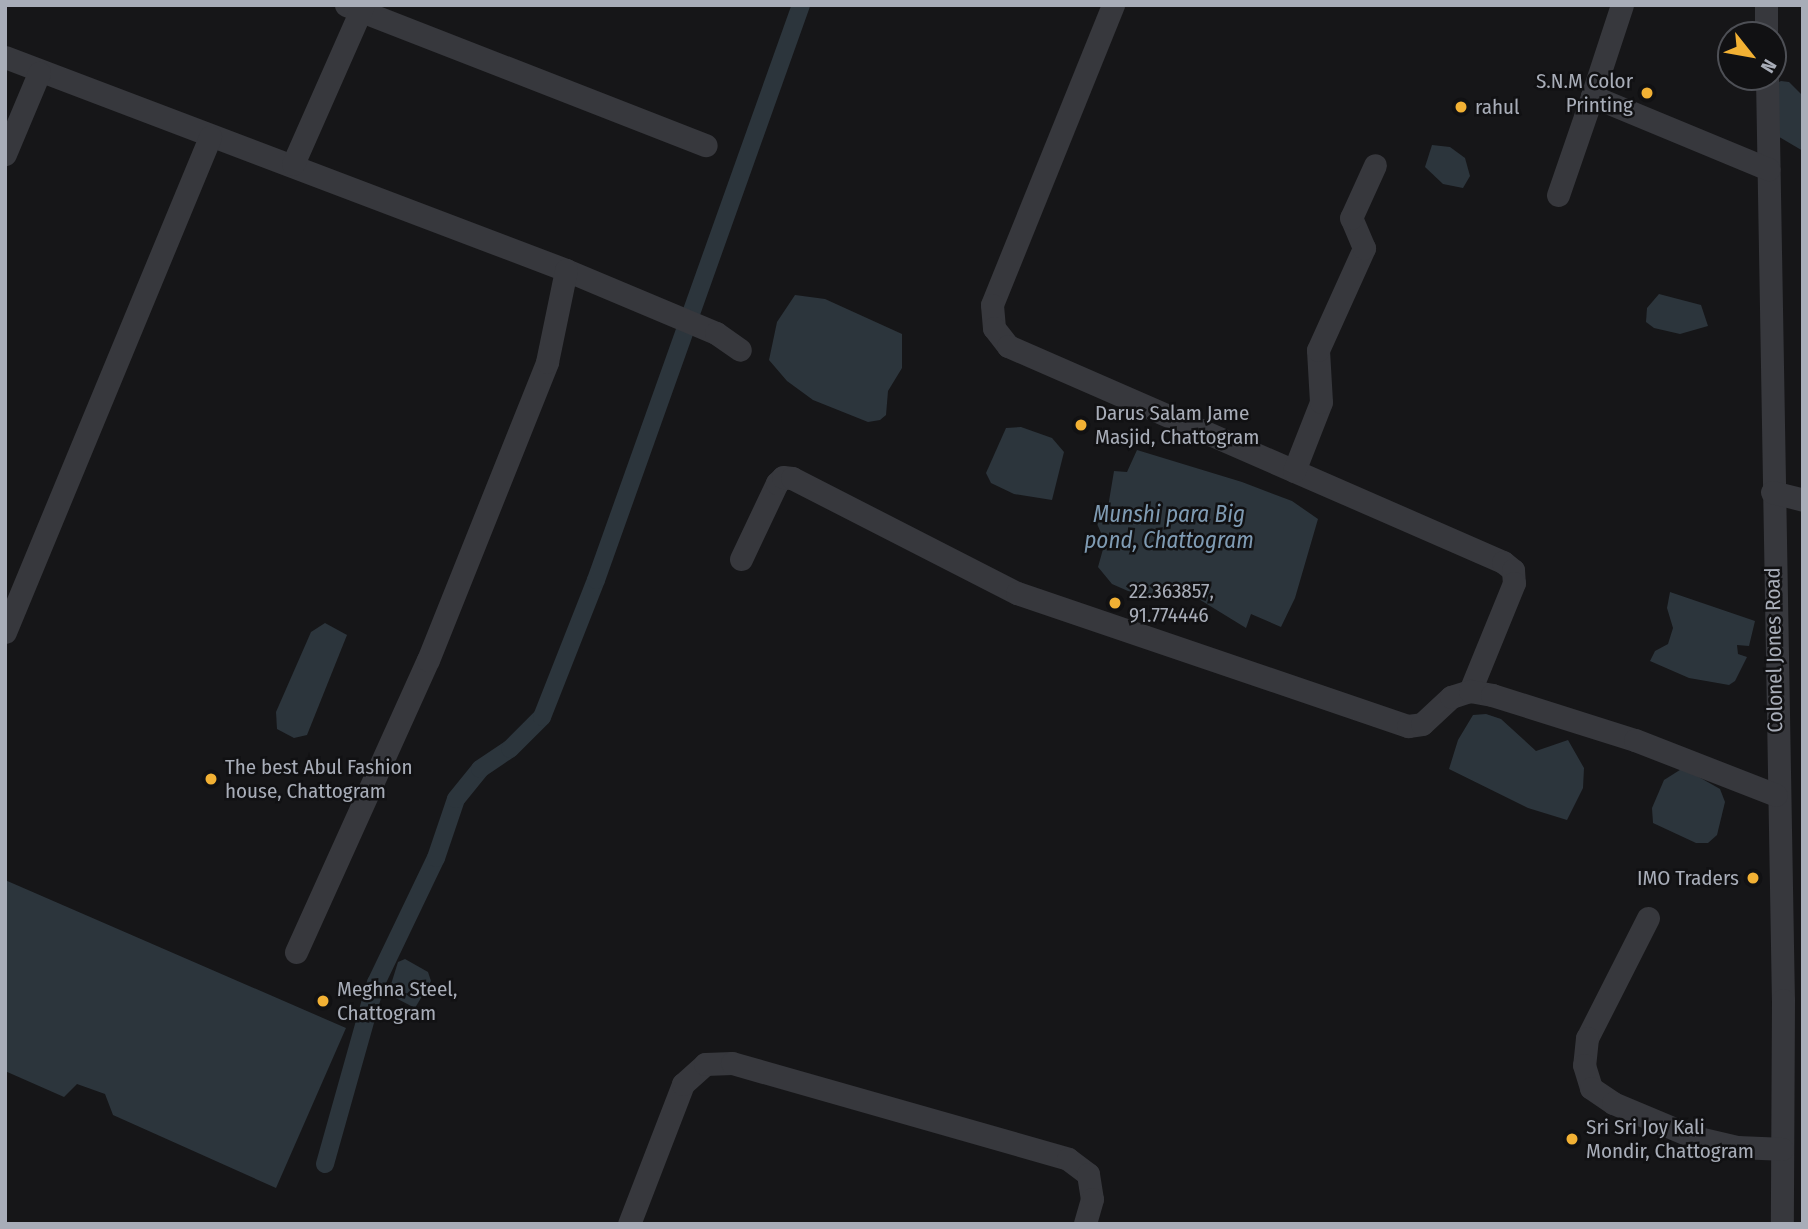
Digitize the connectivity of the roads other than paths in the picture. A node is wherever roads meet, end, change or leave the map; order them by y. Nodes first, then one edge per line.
1 (1113, 5) edge
2 (1622, 5) edge
3 (357, 7) edge
4 (5, 58) edge
5 (39, 73) junction
6 (1767, 91) edge
7 (1592, 96) junction
8 (210, 137) junction
9 (706, 145) dead end
10 (5, 154) edge
11 (293, 163) junction
12 (1375, 165) dead end
13 (1768, 169) junction
14 (1558, 195) dead end
15 (566, 270) junction
16 (740, 350) dead end
17 (1294, 471) junction
18 (1772, 492) junction
19 (1803, 500) edge
20 (741, 559) dead end
21 (5, 632) edge
22 (1470, 691) junction
23 (1776, 795) junction
24 (1648, 918) dead end
25 (296, 952) dead end
26 (1793, 1004) edge
27 (1782, 1149) junction
28 (629, 1224) edge
29 (1085, 1224) edge
30 (1782, 1224) edge

1 - 17 street
2 - 7 street
3 - 9 street
3 - 11 street
4 - 5 street
5 - 8 street
5 - 10 street
6 - 13 street, Colonel Jones Road
7 - 13 street
7 - 14 street
8 - 11 street
8 - 21 street
11 - 15 street
12 - 17 street
13 - 18 street, Colonel Jones Road
15 - 16 street
15 - 25 street
17 - 22 street
18 - 19 street
18 - 23 street, Colonel Jones Road
20 - 22 street
22 - 23 street
23 - 26 street, Colonel Jones Road
24 - 27 street
26 - 27 street, Colonel Jones Road
27 - 30 street, Colonel Jones Road
28 - 29 street

